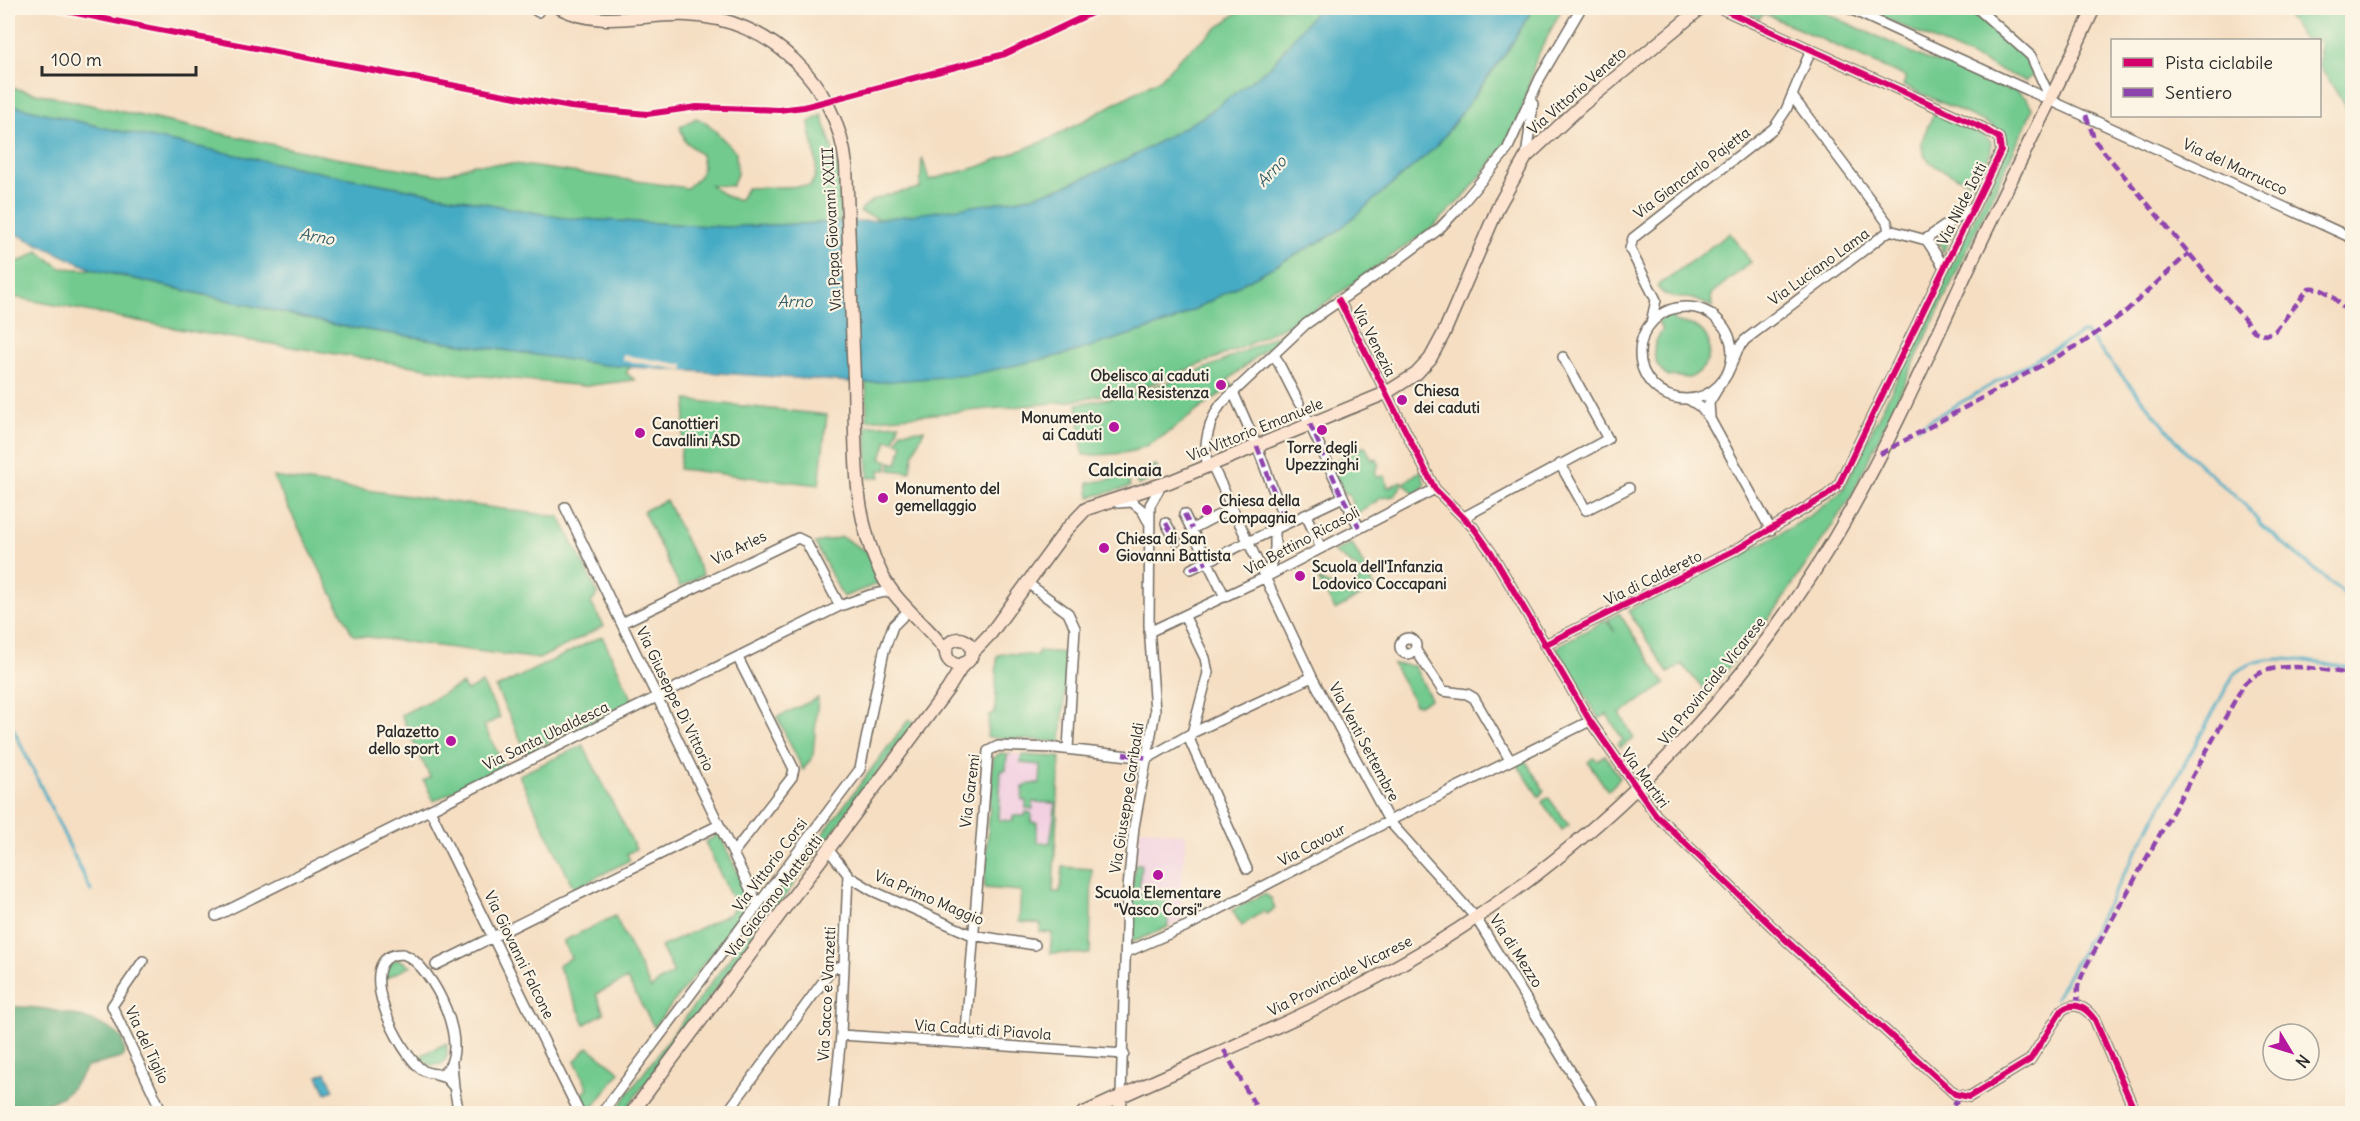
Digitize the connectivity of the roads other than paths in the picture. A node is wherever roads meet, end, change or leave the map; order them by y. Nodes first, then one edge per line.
1 (560, 8) edge
2 (1581, 8) edge
3 (1701, 8) edge
4 (1720, 8) edge
5 (1848, 8) edge
6 (1977, 8) edge
7 (2092, 9) edge
8 (1811, 50) junction
9 (1534, 95) junction
10 (1792, 96) junction
11 (2051, 100) junction
12 (1526, 157) junction
13 (1975, 205) junction
14 (1889, 230) junction
15 (2352, 238) edge
16 (1926, 240) junction
17 (1944, 267) junction
18 (1339, 300) junction
19 (1651, 323) junction
20 (1275, 356) junction
21 (1563, 357) dead end
22 (1729, 370) junction
23 (1723, 380) junction
24 (1233, 392) junction
25 (1386, 393) junction
26 (1685, 399) junction
27 (1299, 403) dead end
28 (1710, 419) junction
29 (1308, 420) junction
30 (1257, 446) junction
31 (1560, 464) junction
32 (1210, 465) junction
33 (1163, 484) junction
34 (1629, 488) dead end
35 (1435, 489) junction
36 (1346, 504) junction
37 (1099, 505) junction
38 (565, 507) dead end
39 (1232, 508) junction
40 (1184, 514) dead end
41 (1306, 515) junction
42 (1464, 517) junction
43 (1149, 523) junction
44 (1166, 523) dead end
45 (1286, 524) junction
46 (1359, 527) junction
47 (1192, 529) junction
48 (1275, 529) junction
49 (1771, 530) junction
50 (1176, 541) dead end
51 (1248, 543) junction
52 (1321, 548) junction
53 (1208, 562) junction
54 (1191, 569) dead end
55 (1266, 577) junction
56 (1026, 582) junction
57 (891, 591) junction
58 (1225, 597) junction
59 (840, 606) junction
60 (909, 610) junction
61 (1185, 617) junction
62 (996, 622) junction
63 (622, 623) junction
64 (923, 623) junction
65 (1149, 633) junction
66 (960, 640) junction
67 (1544, 645) junction
68 (1415, 649) dead end
69 (948, 656) junction
70 (738, 658) junction
71 (968, 658) junction
72 (1312, 677) junction
73 (941, 696) junction
74 (657, 698) junction
75 (1590, 721) junction
76 (1192, 734) junction
77 (1068, 749) junction
78 (1148, 758) junction
79 (1510, 760) junction
80 (1638, 789) junction
81 (430, 810) junction
82 (1389, 821) junction
83 (719, 825) junction
84 (828, 849) junction
85 (733, 853) junction
86 (1247, 869) dead end
87 (848, 875) junction
88 (758, 905) junction
89 (216, 916) dead end
90 (1476, 918) junction
91 (972, 935) junction
92 (494, 938) junction
93 (1035, 945) dead end
94 (1127, 952) junction
95 (143, 961) dead end
96 (418, 964) junction
97 (436, 965) junction
98 (843, 966) junction
99 (433, 985) junction
100 (841, 1035) junction
101 (965, 1044) junction
102 (1124, 1054) junction
103 (452, 1064) junction
104 (434, 1074) junction
105 (454, 1088) junction
106 (1121, 1095) junction
107 (163, 1113) edge
108 (459, 1113) edge
109 (580, 1113) edge
110 (601, 1113) edge
111 (631, 1113) edge
112 (726, 1113) edge
113 (833, 1113) edge
114 (1082, 1113) edge
115 (1119, 1113) edge
116 (1597, 1113) edge
117 (2136, 1113) edge

1 - 57 main road, Via Papa Giovanni XXIII
2 - 9 street
3 - 12 main road, Via Vittorio Veneto
4 - 8 street, Via Nilde Iotti
5 - 11 street, Via del Marrucco
6 - 11 street
7 - 11 main road, Via Provinciale Vicarese
8 - 10 street, Via Giancarlo Pajetta
8 - 13 street, Via Nilde Iotti
9 - 12 street
9 - 18 street
10 - 14 street, Via Luciano Lama
10 - 19 street, Via Giancarlo Pajetta
11 - 15 street, Via del Marrucco
11 - 80 main road, Via Provinciale Vicarese
12 - 25 main road, Via Vittorio Veneto
13 - 16 street, Via Nilde Iotti
13 - 17 street, Via Nilde Iotti
14 - 16 street
14 - 22 street, Via Luciano Lama
16 - 17 street, Via Nilde Iotti
17 - 49 street, Via Nilde Iotti
18 - 20 street
18 - 25 street, Via Venezia
19 - 22 street
19 - 26 street
20 - 24 street
20 - 27 street
21 - 31 street
22 - 23 street
23 - 26 street
23 - 28 street
24 - 30 street
24 - 32 street
25 - 29 main road, Via Vittorio Emanuele
25 - 35 street, Via Venezia
26 - 28 street
28 - 49 street
29 - 30 main road, Via Vittorio Emanuele
29 - 36 street
30 - 32 main road, Via Vittorio Emanuele
30 - 45 street
31 - 34 street
31 - 42 street
32 - 33 main road, Via Vittorio Emanuele
32 - 39 street, Via Venti Settembre
33 - 37 main road, Via Vittorio Emanuele
33 - 43 street, Via Giuseppe Garibaldi
35 - 42 street, Via Martiri
35 - 46 street, Via Bettino Ricasoli
36 - 41 street
36 - 46 street
37 - 43 street
37 - 56 main road
38 - 63 street, Via Giuseppe Di Vittorio
39 - 47 street
39 - 51 street, Via Venti Settembre
40 - 47 street
41 - 45 street
41 - 52 street
42 - 67 street, Via Martiri
43 - 65 street, Via Giuseppe Garibaldi
44 - 50 street
45 - 48 street
46 - 52 street, Via Bettino Ricasoli
47 - 53 street
48 - 51 street
48 - 55 street
49 - 67 street, Via di Caldereto
51 - 53 street
51 - 55 street, Via Venti Settembre
52 - 55 street, Via Bettino Ricasoli
53 - 54 street
53 - 58 street
55 - 58 street, Via Bettino Ricasoli
55 - 72 street, Via Venti Settembre
56 - 62 main road
56 - 77 street
57 - 59 street, Via Santa Ubaldesca
57 - 60 main road, Via Papa Giovanni XXIII
58 - 61 street, Via Bettino Ricasoli
59 - 63 street, Via Arles
59 - 70 street, Via Santa Ubaldesca
60 - 64 main road, Via Papa Giovanni XXIII
60 - 88 street, Via Vittorio Corsi
61 - 65 street, Via Bettino Ricasoli
61 - 76 street
62 - 66 main road
62 - 71 main road, Via Giacomo Matteotti
63 - 74 street, Via Giuseppe Di Vittorio
64 - 66 main road
64 - 69 main road
65 - 78 street, Via Giuseppe Garibaldi
66 - 69 main road
66 - 71 main road
67 - 75 street, Via Martiri
68 - 79 street
69 - 71 main road
69 - 73 main road
70 - 74 street, Via Santa Ubaldesca
70 - 85 street
71 - 73 main road, Via Giacomo Matteotti
72 - 76 street, Via Venti Settembre
72 - 82 street, Via Venti Settembre
73 - 84 main road, Via Giacomo Matteotti
74 - 81 street, Via Santa Ubaldesca
74 - 83 street, Via Giuseppe Di Vittorio
75 - 79 street, Via Cavour
75 - 80 street, Via Martiri
76 - 78 street, Via Venti Settembre
76 - 86 street
77 - 78 street, Via Garemi
77 - 91 street, Via Garemi
78 - 94 street, Via Giuseppe Garibaldi
79 - 82 street, Via Cavour
80 - 90 main road, Via Provinciale Vicarese
80 - 117 street, Via Martiri
81 - 89 street, Via Santa Ubaldesca
81 - 92 street, Via Giovanni Falcone
82 - 90 street, Via di Mezzo
82 - 94 street, Via Cavour
83 - 85 street, Via Giuseppe Di Vittorio
83 - 92 street
84 - 87 street, Via Primo Maggio
84 - 111 main road, Via Giacomo Matteotti
85 - 88 street, Via Giuseppe Di Vittorio
87 - 91 street, Via Primo Maggio
87 - 98 street, Via Sacco e Vanzetti
88 - 110 street, Via Vittorio Corsi
90 - 106 main road, Via Provinciale Vicarese
90 - 116 street, Via di Mezzo
91 - 93 street, Via Primo Maggio
91 - 101 street
92 - 97 street
92 - 109 street, Via Giovanni Falcone
94 - 102 street, Via Giuseppe Garibaldi
95 - 107 street, Via del Tiglio
96 - 97 street
96 - 99 street
96 - 104 street
97 - 99 street
98 - 100 street, Via Sacco e Vanzetti
98 - 112 street
99 - 103 street
100 - 101 street, Via Caduti di Piavola
100 - 113 street, Via Sacco e Vanzetti
101 - 102 street, Via Caduti di Piavola
102 - 106 street, Via Giuseppe Garibaldi
103 - 104 street
103 - 105 street
104 - 105 street
105 - 108 street
106 - 114 main road, Via Provinciale Vicarese
106 - 115 main road, Via Giuseppe Garibaldi

